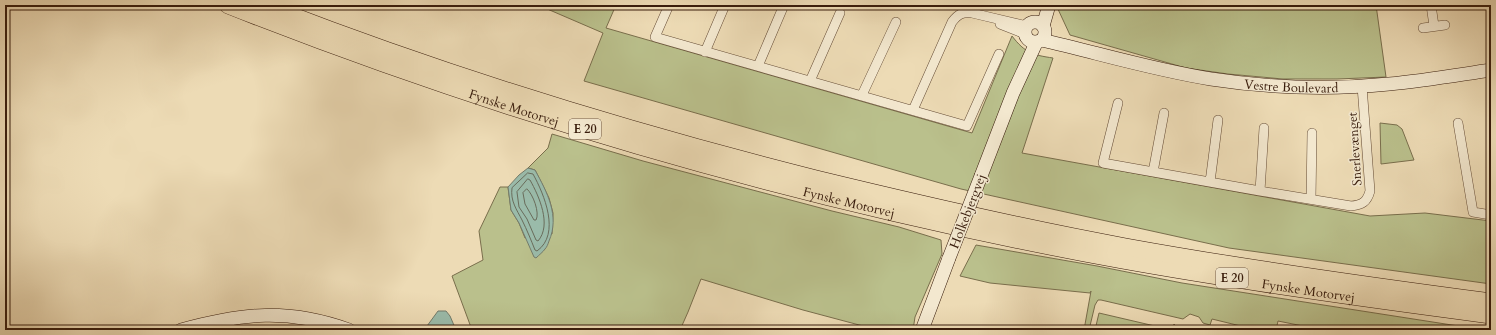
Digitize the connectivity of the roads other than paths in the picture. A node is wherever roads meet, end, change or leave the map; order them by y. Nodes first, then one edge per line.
1 (228, 5) edge
2 (264, 5) edge
3 (669, 5) edge
4 (725, 5) edge
5 (784, 5) edge
6 (1042, 5) edge
7 (1049, 5) edge
8 (1430, 5) edge
9 (840, 13) dead end
10 (896, 22) dead end
11 (1445, 25) dead end
12 (1434, 26) junction
13 (1423, 28) dead end
14 (1035, 32) junction
15 (705, 52) junction
16 (999, 54) dead end
17 (758, 66) junction
18 (1491, 70) edge
19 (810, 81) junction
20 (1362, 86) junction
21 (862, 96) junction
22 (1118, 103) dead end
23 (914, 110) junction
24 (1164, 113) dead end
25 (1218, 120) dead end
26 (1458, 123) dead end
27 (1264, 128) dead end
28 (1312, 133) dead end
29 (1153, 172) junction
30 (1210, 182) junction
31 (1260, 191) junction
32 (1311, 199) junction
33 (1491, 215) edge
34 (1491, 302) edge
35 (1491, 316) edge
36 (181, 330) edge
37 (349, 330) edge
38 (922, 330) edge

1 - 35 highway, Fynske Motorvej / E 20
2 - 34 highway, Fynske Motorvej / E 20
3 - 15 street
4 - 15 street
5 - 17 street
6 - 14 street, Holkebjergvej
7 - 14 street, Holkebjergvej
8 - 12 street
9 - 19 street
10 - 21 street
11 - 12 street
12 - 13 street
14 - 20 street, Vestre Boulevard
14 - 23 street
14 - 38 street, Holkebjergvej, bridge
15 - 17 street
16 - 23 street
17 - 19 street
18 - 20 street, Vestre Boulevard
19 - 21 street
20 - 32 street, Snerlevænget
21 - 23 street
22 - 29 street, Snerlevænget
24 - 29 street
25 - 30 street
26 - 33 street
27 - 31 street
28 - 32 street
29 - 30 street, Snerlevænget
30 - 31 street, Snerlevænget
31 - 32 street, Snerlevænget
36 - 37 street

